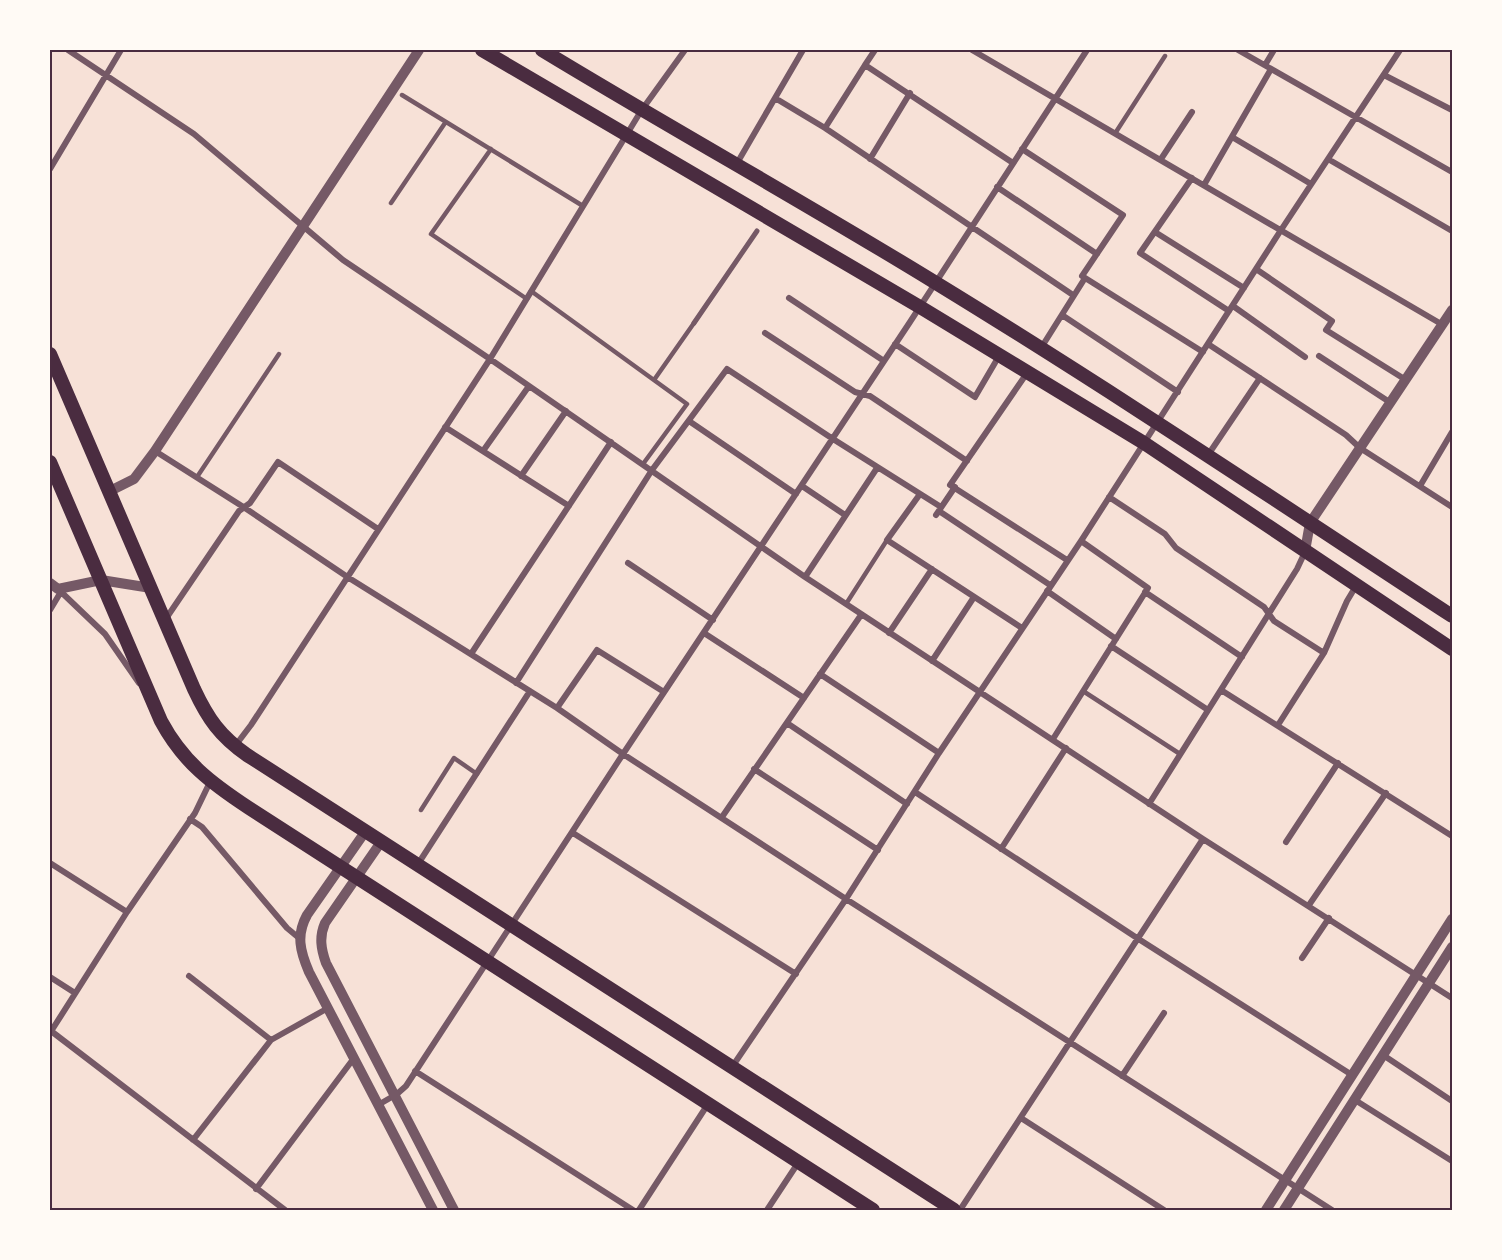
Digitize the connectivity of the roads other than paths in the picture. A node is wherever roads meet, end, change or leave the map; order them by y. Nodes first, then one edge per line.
1 (68, 50) edge
2 (120, 50) edge
3 (418, 50) edge
4 (482, 50) edge
5 (542, 50) edge
6 (682, 50) edge
7 (803, 50) edge
8 (875, 50) edge
9 (972, 50) edge
10 (1087, 50) edge
11 (1238, 50) edge
12 (1274, 50) edge
13 (1400, 50) edge
14 (1165, 56) dead end
15 (865, 65) junction
16 (1268, 67) junction
17 (106, 74) junction
18 (1384, 75) junction
19 (910, 93) junction
20 (402, 95) dead end
21 (1055, 97) junction
22 (775, 98) junction
23 (1452, 110) edge
24 (641, 111) junction
25 (1192, 112) dead end
26 (1356, 116) junction
27 (445, 123) junction
28 (825, 128) junction
29 (1116, 132) junction
30 (626, 135) junction
31 (1232, 137) junction
32 (491, 149) junction
33 (1022, 149) junction
34 (870, 159) junction
35 (1161, 159) junction
36 (1328, 159) junction
37 (1012, 163) junction
38 (736, 166) junction
39 (50, 169) edge
40 (1452, 172) edge
41 (1192, 178) junction
42 (1311, 184) junction
43 (1204, 185) junction
44 (997, 187) junction
45 (391, 203) dead end
46 (583, 206) junction
47 (303, 226) junction
48 (971, 226) junction
49 (1281, 230) junction
50 (757, 231) dead end
51 (1155, 231) junction
52 (1452, 231) edge
53 (1097, 254) junction
54 (1256, 269) junction
55 (1085, 278) junction
56 (935, 283) junction
57 (1244, 288) junction
58 (531, 291) junction
59 (1073, 295) junction
60 (789, 298) dead end
61 (527, 299) junction
62 (920, 308) junction
63 (1231, 309) junction
64 (1452, 310) edge
65 (1062, 315) junction
66 (694, 323) joint
67 (1448, 328) edge
68 (765, 333) dead end
69 (895, 344) junction
70 (1208, 344) junction
71 (1041, 349) junction
72 (1203, 352) junction
73 (50, 354) edge
74 (279, 354) dead end
75 (999, 356) junction
76 (1319, 356) dead end
77 (1305, 357) dead end
78 (490, 359) junction
79 (884, 361) junction
80 (1027, 373) junction
81 (1260, 378) junction
82 (654, 380) junction
83 (1406, 380) junction
84 (529, 386) junction
85 (1178, 393) junction
86 (862, 394) junction
87 (1391, 403) junction
88 (566, 411) junction
89 (689, 421) junction
90 (1158, 422) junction
91 (445, 427) junction
92 (1452, 432) edge
93 (832, 439) junction
94 (611, 442) junction
95 (1450, 442) edge
96 (1144, 443) junction
97 (1360, 448) junction
98 (154, 451) junction
99 (483, 451) junction
100 (1208, 455) junction
101 (967, 461) junction
102 (50, 462) edge
103 (643, 464) junction
104 (878, 468) junction
105 (652, 470) junction
106 (521, 476) junction
107 (197, 477) junction
108 (802, 486) junction
109 (1420, 486) junction
110 (955, 488) junction
111 (110, 491) junction
112 (796, 494) junction
113 (920, 494) junction
114 (1109, 497) junction
115 (569, 507) junction
116 (1452, 507) edge
117 (245, 508) junction
118 (939, 511) junction
119 (845, 515) junction
120 (1310, 523) junction
121 (378, 529) junction
122 (887, 540) junction
123 (1081, 541) junction
124 (762, 546) junction
125 (1305, 552) junction
126 (1066, 560) junction
127 (628, 563) dead end
128 (932, 569) junction
129 (805, 577) junction
130 (349, 578) junction
131 (101, 580) junction
132 (1357, 586) junction
133 (58, 588) edge
134 (151, 588) junction
135 (1049, 588) junction
136 (1145, 592) junction
137 (974, 597) junction
138 (846, 604) junction
139 (50, 610) edge
140 (1269, 614) junction
141 (861, 615) junction
142 (1452, 616) edge
143 (165, 620) junction
144 (713, 620) junction
145 (1022, 628) junction
146 (705, 633) junction
147 (889, 633) junction
148 (1116, 639) junction
149 (1111, 646) junction
150 (1452, 650) edge
151 (1324, 653) junction
152 (471, 654) junction
153 (1242, 657) junction
154 (932, 661) junction
155 (820, 674) junction
156 (516, 683) junction
157 (1221, 690) junction
158 (530, 691) junction
159 (1083, 691) junction
160 (664, 692) junction
161 (980, 692) junction
162 (804, 698) junction
163 (154, 706) junction
164 (557, 708) junction
165 (1208, 710) junction
166 (787, 723) junction
167 (1278, 725) junction
168 (1053, 740) junction
169 (235, 746) junction
170 (1066, 748) junction
171 (939, 753) junction
172 (623, 754) junction
173 (1180, 754) junction
174 (1338, 763) junction
175 (754, 769) junction
176 (477, 774) junction
177 (210, 781) junction
178 (915, 792) junction
179 (1386, 793) junction
180 (907, 804) junction
181 (1149, 804) junction
182 (421, 810) dead end
183 (722, 816) junction
184 (190, 819) junction
185 (365, 831) junction
186 (573, 833) junction
187 (1452, 836) edge
188 (1203, 839) junction
189 (381, 842) junction
190 (1286, 842) dead end
191 (1001, 849) junction
192 (878, 850) junction
193 (50, 863) edge
194 (417, 865) junction
195 (340, 867) junction
196 (357, 878) junction
197 (846, 899) junction
198 (1309, 905) junction
199 (127, 912) junction
200 (1329, 918) junction
201 (1452, 919) edge
202 (511, 926) junction
203 (300, 938) junction
204 (1137, 938) junction
205 (1452, 947) edge
206 (1302, 958) dead end
207 (487, 962) junction
208 (796, 974) junction
209 (1416, 974) junction
210 (189, 976) dead end
211 (50, 977) edge
212 (1429, 982) junction
213 (75, 993) junction
214 (1452, 998) edge
215 (328, 1008) junction
216 (1164, 1013) dead end
217 (52, 1022) edge
218 (50, 1032) edge
219 (271, 1040) junction
220 (1069, 1042) junction
221 (1382, 1055) junction
222 (354, 1058) junction
223 (732, 1068) junction
224 (415, 1071) junction
225 (1352, 1075) junction
226 (1122, 1076) junction
227 (395, 1096) junction
228 (1356, 1100) junction
229 (1452, 1101) edge
230 (708, 1104) junction
231 (378, 1105) junction
232 (1021, 1118) junction
233 (192, 1140) junction
234 (1452, 1161) edge
235 (798, 1162) junction
236 (1286, 1180) junction
237 (1298, 1188) junction
238 (256, 1189) junction
239 (285, 1210) edge
240 (433, 1210) edge
241 (454, 1210) edge
242 (633, 1210) edge
243 (639, 1210) edge
244 (767, 1210) edge
245 (873, 1210) edge
246 (954, 1210) edge
247 (960, 1210) edge
248 (1164, 1210) edge
249 (1266, 1210) edge
250 (1284, 1210) edge
251 (1332, 1210) edge

1 - 17 street
2 - 17 street
3 - 47 street
4 - 30 main road
5 - 24 main road
6 - 24 street
7 - 22 street
8 - 15 street
9 - 21 street
10 - 21 street
11 - 16 street
12 - 16 street
13 - 18 street
14 - 29 lane
15 - 19 street
15 - 28 street
16 - 26 street
16 - 31 street
17 - 39 street
17 - 47 street
18 - 23 street
18 - 26 street
19 - 34 street
19 - 37 street
20 - 27 lane
21 - 29 street
21 - 33 street
22 - 28 street
22 - 38 street
24 - 30 street
24 - 38 main road
25 - 35 street
26 - 36 street
26 - 40 street
27 - 32 lane
27 - 45 lane
28 - 34 street
29 - 35 street
30 - 46 street
30 - 62 main road
31 - 42 street
31 - 43 street
32 - 46 lane
32 - 61 lane
33 - 37 street
33 - 53 street
34 - 48 street
35 - 41 street
36 - 42 street
36 - 52 street
37 - 44 street
38 - 56 main road
41 - 43 street
41 - 51 street
42 - 49 street
43 - 49 street
44 - 48 street
44 - 53 street
46 - 58 street
47 - 78 street
47 - 98 street
48 - 56 street
48 - 59 street
49 - 54 street
49 - 67 street
50 - 66 street
51 - 57 street
51 - 63 street
53 - 55 street
54 - 57 street
54 - 83 street
55 - 59 street
55 - 72 street
56 - 62 street
56 - 71 main road
57 - 63 street
58 - 61 street
58 - 82 lane
59 - 65 street
60 - 79 street
61 - 78 street
62 - 69 street
62 - 75 main road
63 - 70 street
63 - 77 street
64 - 67 street
65 - 71 street
65 - 85 street
66 - 82 lane
67 - 83 street
68 - 86 street
69 - 75 street
69 - 79 street
70 - 72 street
70 - 81 street
71 - 90 main road
72 - 85 street
73 - 111 main road
74 - 107 lane
75 - 80 main road
76 - 87 street
78 - 84 street
78 - 91 street
79 - 86 street
80 - 96 main road
80 - 101 street
81 - 97 street
81 - 100 street
82 - 103 lane
83 - 87 street
84 - 88 street
84 - 99 street
85 - 90 street
86 - 93 street
86 - 101 street
87 - 97 street
88 - 94 street
88 - 106 street
89 - 93 street
89 - 105 street
89 - 112 street
90 - 96 street
90 - 100 main road
91 - 99 street
91 - 121 street
92 - 95 street
93 - 104 street
93 - 108 street
94 - 103 street
94 - 115 street
95 - 109 street
96 - 114 street
96 - 125 main road
97 - 109 street
97 - 120 street
98 - 107 street
98 - 111 street
99 - 106 street
100 - 120 main road
101 - 110 street
102 - 131 main road
103 - 105 street
104 - 113 street
104 - 119 street
105 - 124 street
105 - 156 street
106 - 115 street
107 - 117 street
108 - 112 street
108 - 119 street
109 - 116 street
110 - 118 street
110 - 126 street
111 - 134 main road
112 - 124 street
113 - 118 street
113 - 122 street
114 - 123 street
114 - 140 street
115 - 152 street
117 - 121 street
117 - 130 street
117 - 143 street
118 - 135 street
119 - 129 street
120 - 125 street
120 - 142 main road
121 - 130 street
122 - 128 street
122 - 138 lane
123 - 126 street
123 - 136 street
124 - 129 street
124 - 144 street
125 - 132 main road
125 - 140 street
126 - 135 street
127 - 144 street
128 - 137 street
128 - 147 street
129 - 138 street
130 - 152 street
130 - 169 street
131 - 133 street
131 - 134 street
131 - 163 main road
132 - 150 main road
132 - 151 street
133 - 139 street
133 - 163 street
134 - 143 main road
135 - 145 street
135 - 148 street
136 - 148 street
136 - 153 street
137 - 145 street
137 - 154 street
138 - 141 street
140 - 151 street
140 - 153 street
141 - 147 street
141 - 155 street
143 - 169 main road
144 - 146 street
145 - 161 street
146 - 160 street
146 - 162 street
147 - 154 street
148 - 149 street
149 - 159 street
149 - 165 street
151 - 167 street
152 - 156 street
153 - 157 street
154 - 161 street
155 - 162 street
155 - 171 street
156 - 158 street
157 - 165 street
157 - 167 street
158 - 164 street
158 - 176 street
159 - 168 street
159 - 173 lane
160 - 164 street
160 - 172 street
161 - 168 street
161 - 171 street
162 - 166 street
163 - 177 main road
164 - 172 street
165 - 173 street
166 - 175 street
166 - 180 street
167 - 174 street
168 - 170 street
169 - 185 main road
170 - 181 street
170 - 191 street
171 - 178 street
172 - 183 street
172 - 186 street
173 - 181 street
174 - 179 street
174 - 190 street
175 - 183 street
175 - 192 street
176 - 182 lane
176 - 194 street
177 - 184 street
177 - 195 main road
178 - 180 street
178 - 191 street
179 - 187 street
179 - 198 street
180 - 192 street
181 - 188 street
183 - 197 street
184 - 199 street
184 - 203 street
185 - 189 main road
185 - 195 street
186 - 202 street
186 - 208 street
188 - 198 street
188 - 204 street
189 - 194 main road
189 - 196 street
191 - 204 street
192 - 197 street
193 - 199 street
194 - 202 main road
195 - 196 main road
195 - 203 street
196 - 207 main road
196 - 227 street
197 - 208 street
197 - 220 street
198 - 200 street
199 - 213 street
200 - 206 street
200 - 209 street
201 - 209 street
202 - 207 street
202 - 223 main road
203 - 215 street
204 - 220 street
204 - 225 street
205 - 212 street
207 - 224 street
207 - 230 main road
208 - 223 street
209 - 212 street
209 - 225 street
210 - 219 street
211 - 213 street
212 - 214 street
212 - 221 street
213 - 217 street
215 - 219 street
215 - 222 street
216 - 226 street
217 - 218 street
218 - 233 street
219 - 233 street
220 - 226 street
220 - 232 street
221 - 228 street
221 - 229 street
222 - 231 street
222 - 238 street
223 - 246 main road
224 - 227 street
224 - 242 street
225 - 236 street
226 - 236 street
227 - 231 street
227 - 241 street
228 - 234 street
228 - 237 street
230 - 235 main road
230 - 243 street
231 - 240 street
232 - 247 street
232 - 248 street
233 - 238 street
235 - 244 street
235 - 245 main road
236 - 237 street
236 - 249 street
237 - 250 street
237 - 251 street
238 - 239 street

